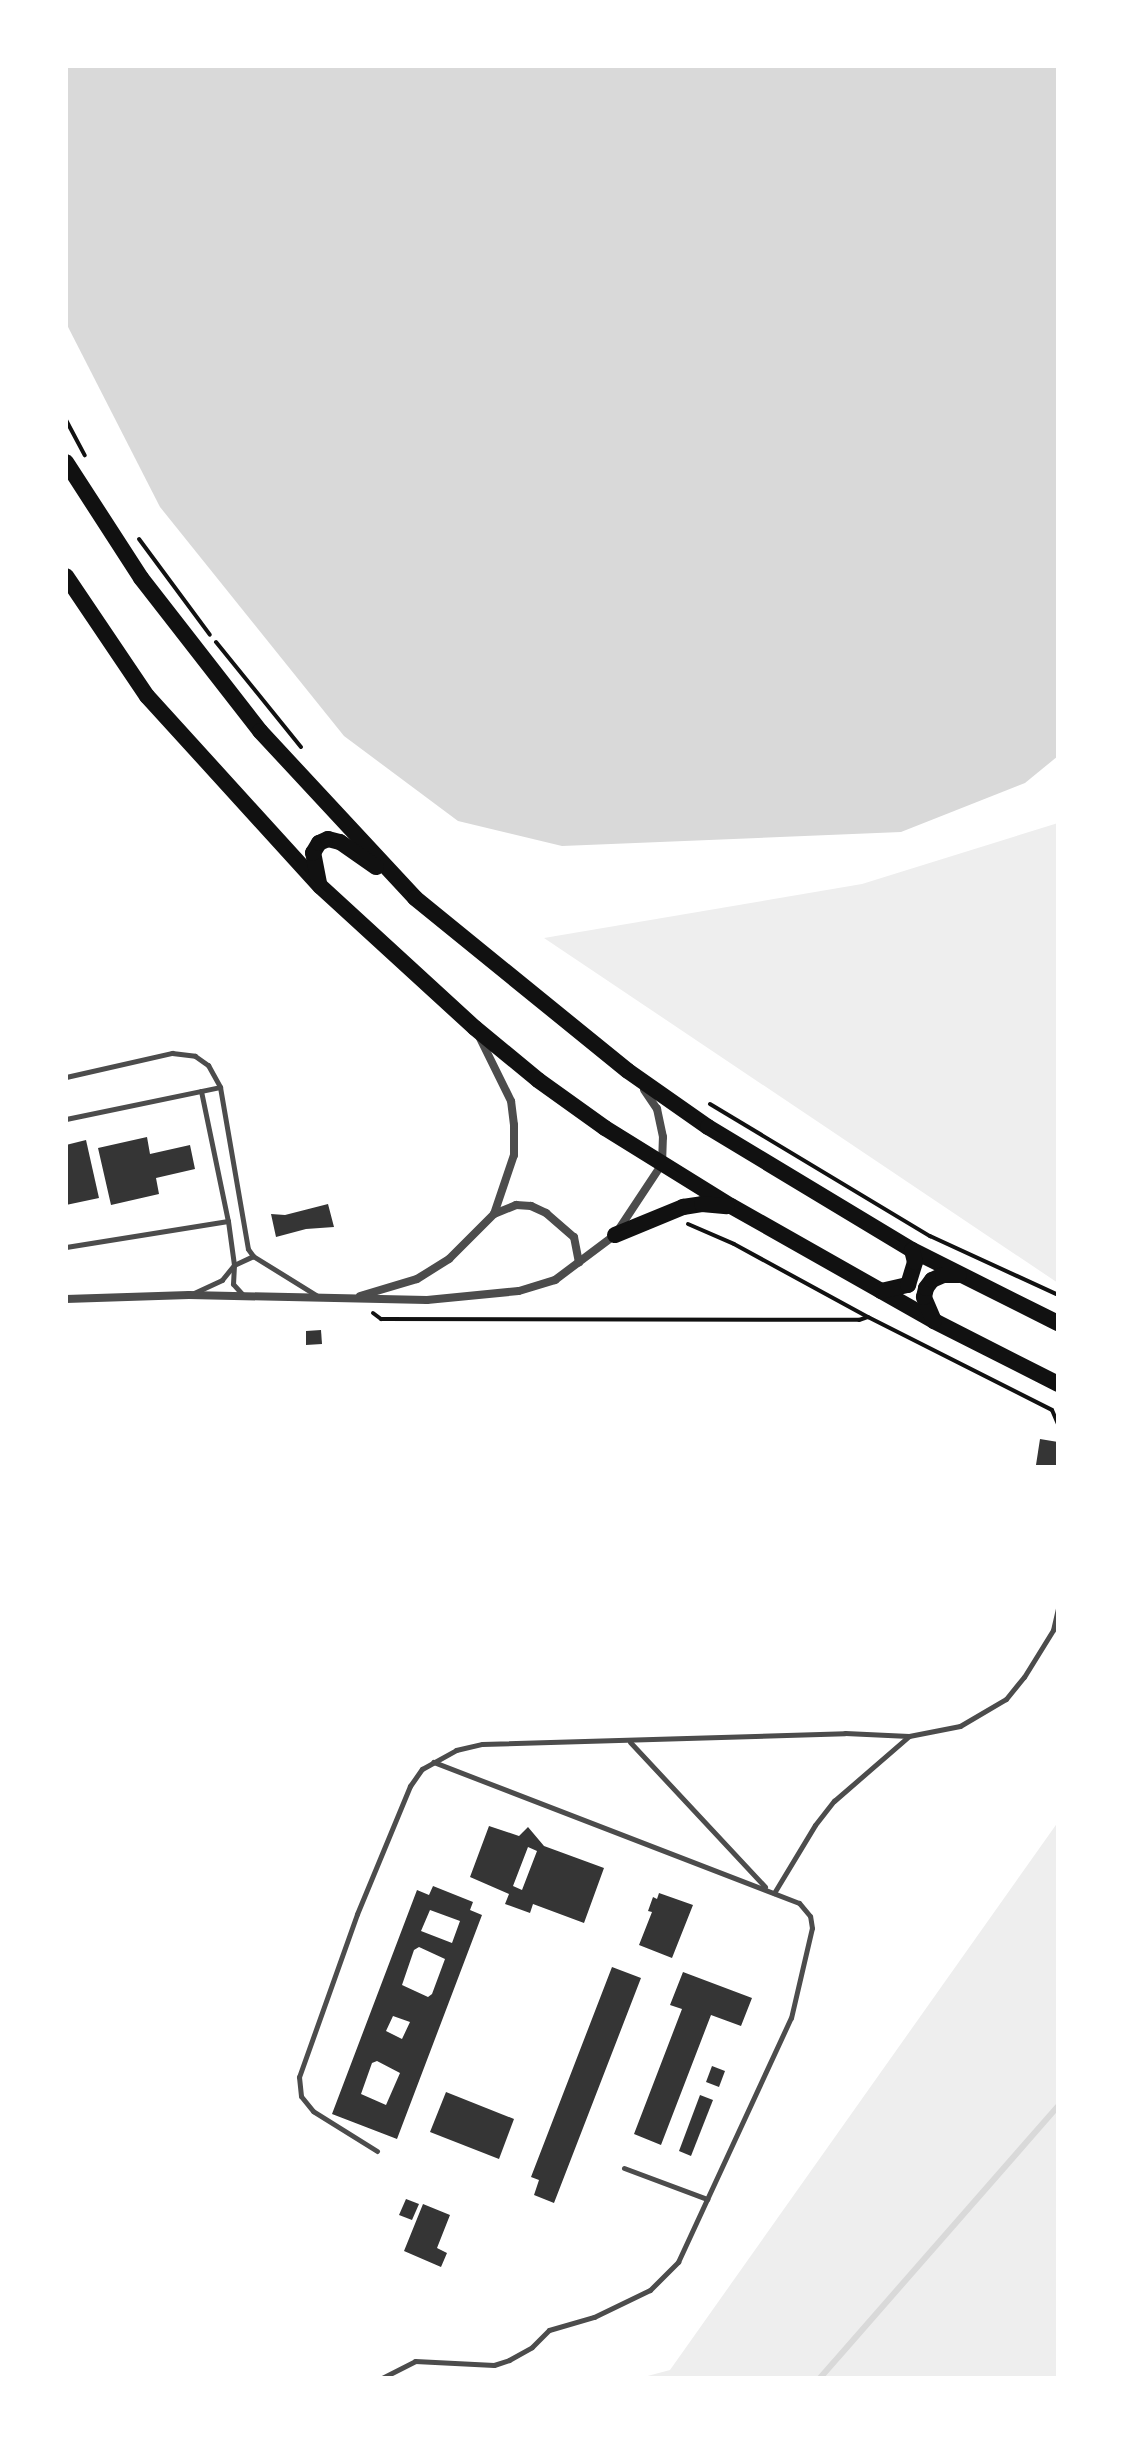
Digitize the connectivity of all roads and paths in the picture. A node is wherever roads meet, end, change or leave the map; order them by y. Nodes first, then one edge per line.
1 (66, 420) edge
2 (66, 462) edge
3 (90, 466) dead end
4 (133, 530) dead end
5 (66, 576) edge
6 (310, 757) dead end
7 (320, 886) junction
8 (415, 898) junction
9 (475, 1028) junction
10 (628, 1071) junction
11 (66, 1077) edge
12 (220, 1087) junction
13 (201, 1091) junction
14 (701, 1099) dead end
15 (66, 1119) edge
16 (662, 1164) junction
17 (731, 1206) junction
18 (494, 1214) junction
19 (659, 1214) junction
20 (228, 1221) junction
21 (615, 1235) junction
22 (66, 1247) edge
23 (912, 1250) junction
24 (253, 1256) junction
25 (579, 1263) junction
26 (234, 1265) junction
27 (961, 1275) junction
28 (879, 1291) junction
29 (189, 1295) junction
30 (1058, 1295) edge
31 (243, 1296) junction
32 (320, 1298) junction
33 (66, 1299) edge
34 (354, 1299) junction
35 (868, 1317) junction
36 (934, 1321) junction
37 (1058, 1323) edge
38 (1058, 1384) edge
39 (1058, 1424) edge
40 (1058, 1608) edge
41 (909, 1736) junction
42 (630, 1741) junction
43 (433, 1761) junction
44 (771, 1892) junction
45 (377, 2151) dead end
46 (624, 2168) dead end
47 (707, 2199) junction
48 (382, 2378) edge

1 - 3 path
2 - 8 main road
4 - 6 path
5 - 7 main road
7 - 8 main road
7 - 9 main road
8 - 10 main road
9 - 16 main road
9 - 18 street
10 - 16 street
10 - 23 main road
11 - 12 lane
12 - 13 lane
12 - 24 lane
13 - 15 lane
13 - 20 lane
14 - 30 path
16 - 17 main road
16 - 21 street
17 - 19 main road
17 - 28 main road
18 - 25 street
18 - 34 street
19 - 21 main road
19 - 35 path
20 - 22 lane
20 - 26 lane
21 - 25 street
23 - 27 main road
23 - 28 main road
24 - 26 lane
24 - 32 lane
25 - 34 street
26 - 29 lane
26 - 31 lane
27 - 36 main road
27 - 37 main road
28 - 36 main road
29 - 31 street
29 - 33 street
31 - 32 street
32 - 34 street
34 - 35 path
35 - 39 path
36 - 38 main road
40 - 41 lane
41 - 42 lane
41 - 44 lane
42 - 43 lane
42 - 44 lane
43 - 44 lane
43 - 45 lane
44 - 47 lane
46 - 47 lane
47 - 48 lane

